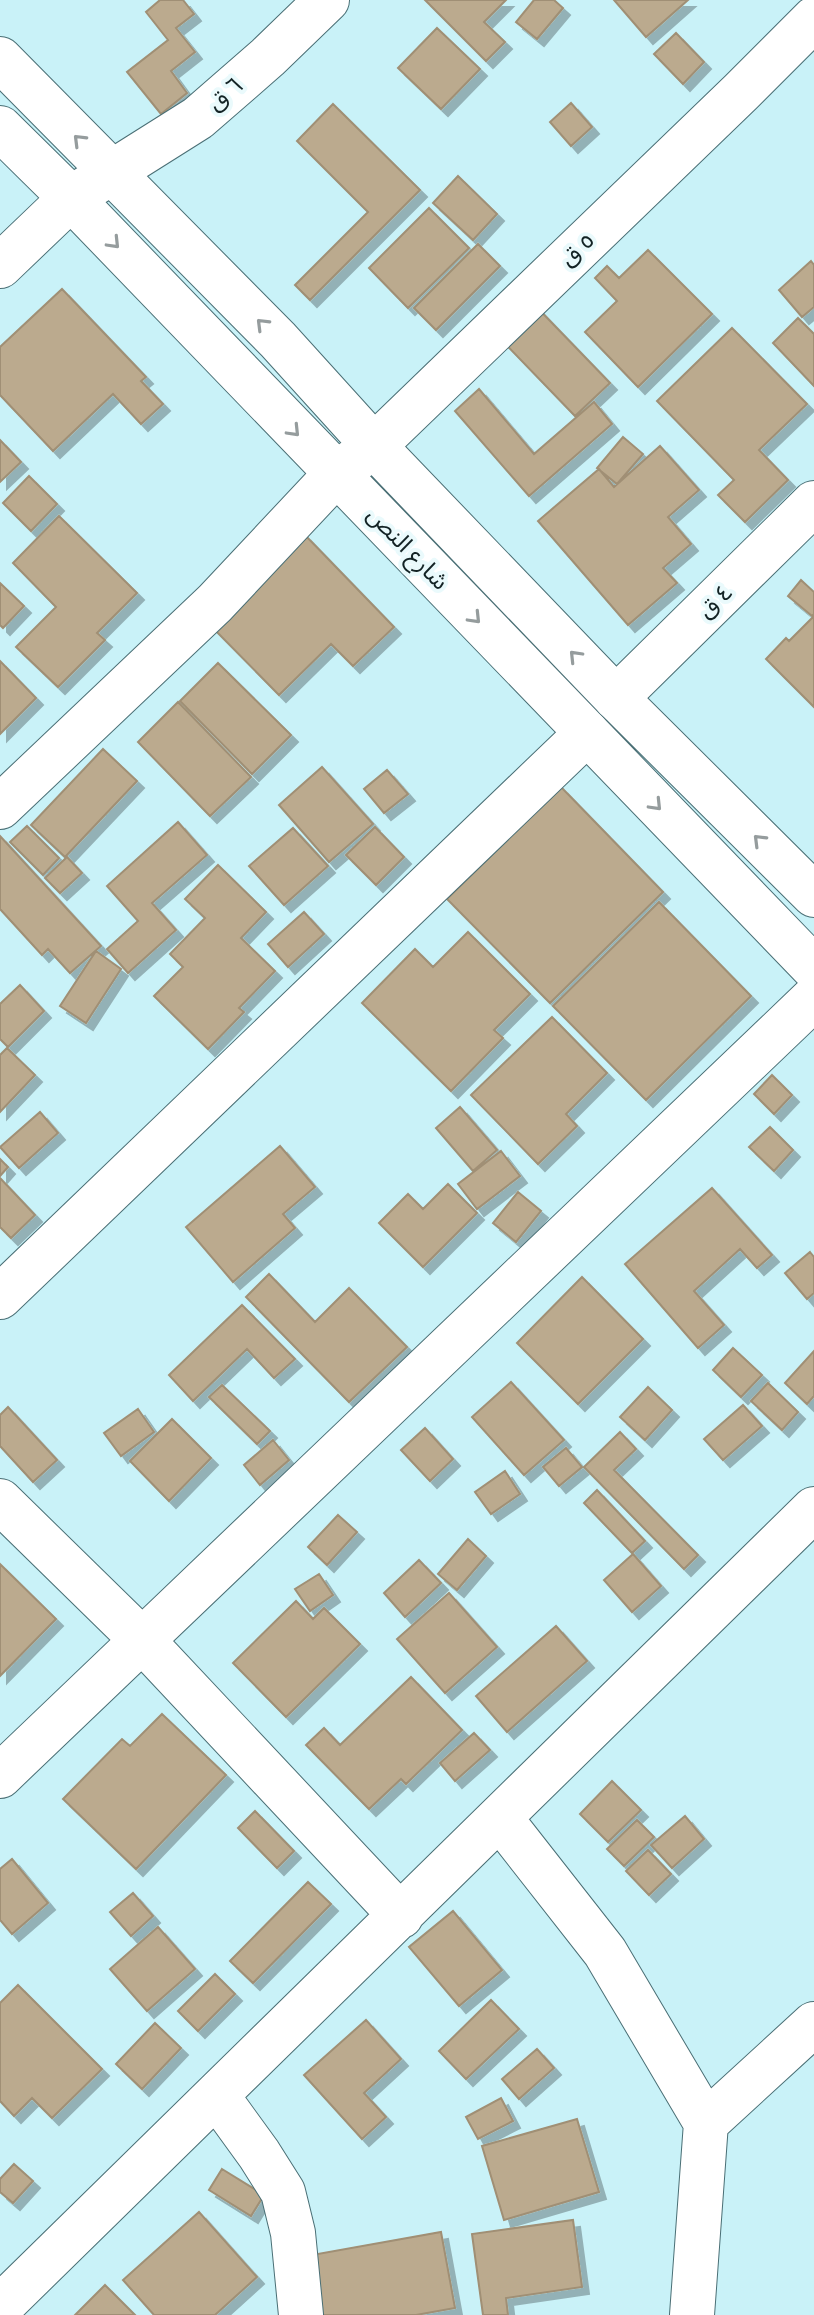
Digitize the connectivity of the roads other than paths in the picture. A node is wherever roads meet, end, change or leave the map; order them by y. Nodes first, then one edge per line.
1 (327, 0) edge
2 (814, 19) edge
3 (0, 59) edge
4 (0, 128) edge
5 (112, 173) junction
6 (71, 198) junction
7 (0, 266) edge
8 (374, 446) junction
9 (336, 474) junction
10 (814, 503) edge
11 (616, 698) junction
12 (587, 733) junction
13 (0, 807) edge
14 (814, 895) edge
15 (814, 968) edge
16 (814, 998) edge
17 (0, 1297) edge
18 (0, 1501) edge
19 (814, 1509) edge
20 (141, 1639) junction
21 (0, 1776) edge
22 (500, 1818) junction
23 (401, 1916) junction
24 (814, 2024) edge
25 (217, 2096) junction
26 (706, 2123) junction
27 (0, 2307) edge
28 (301, 2315) edge
29 (692, 2315) edge

1 - 5 street, ٦ ق
2 - 8 street, ٥ ق
5 -> 3 street, شارع النص
4 - 6 street, شارع النص
5 - 6 street, ٦ ق
8 -> 5 street, شارع النص
6 - 7 street, ٦ ق
6 -> 9 street, شارع النص
8 - 9 street, ٥ ق
11 -> 8 street, شارع النص
9 -> 12 street, شارع النص
9 - 13 street, ٥ ق
10 - 11 street, ٤ ق
14 -> 11 street, شارع النص
12 -> 15 street, شارع النص
12 - 17 street
16 - 20 street
18 - 20 street
19 - 22 street
20 - 21 street
20 - 23 street
22 - 23 street
22 - 26 street
23 - 25 street
24 - 26 street
25 - 27 street
25 - 28 street
26 - 29 street

